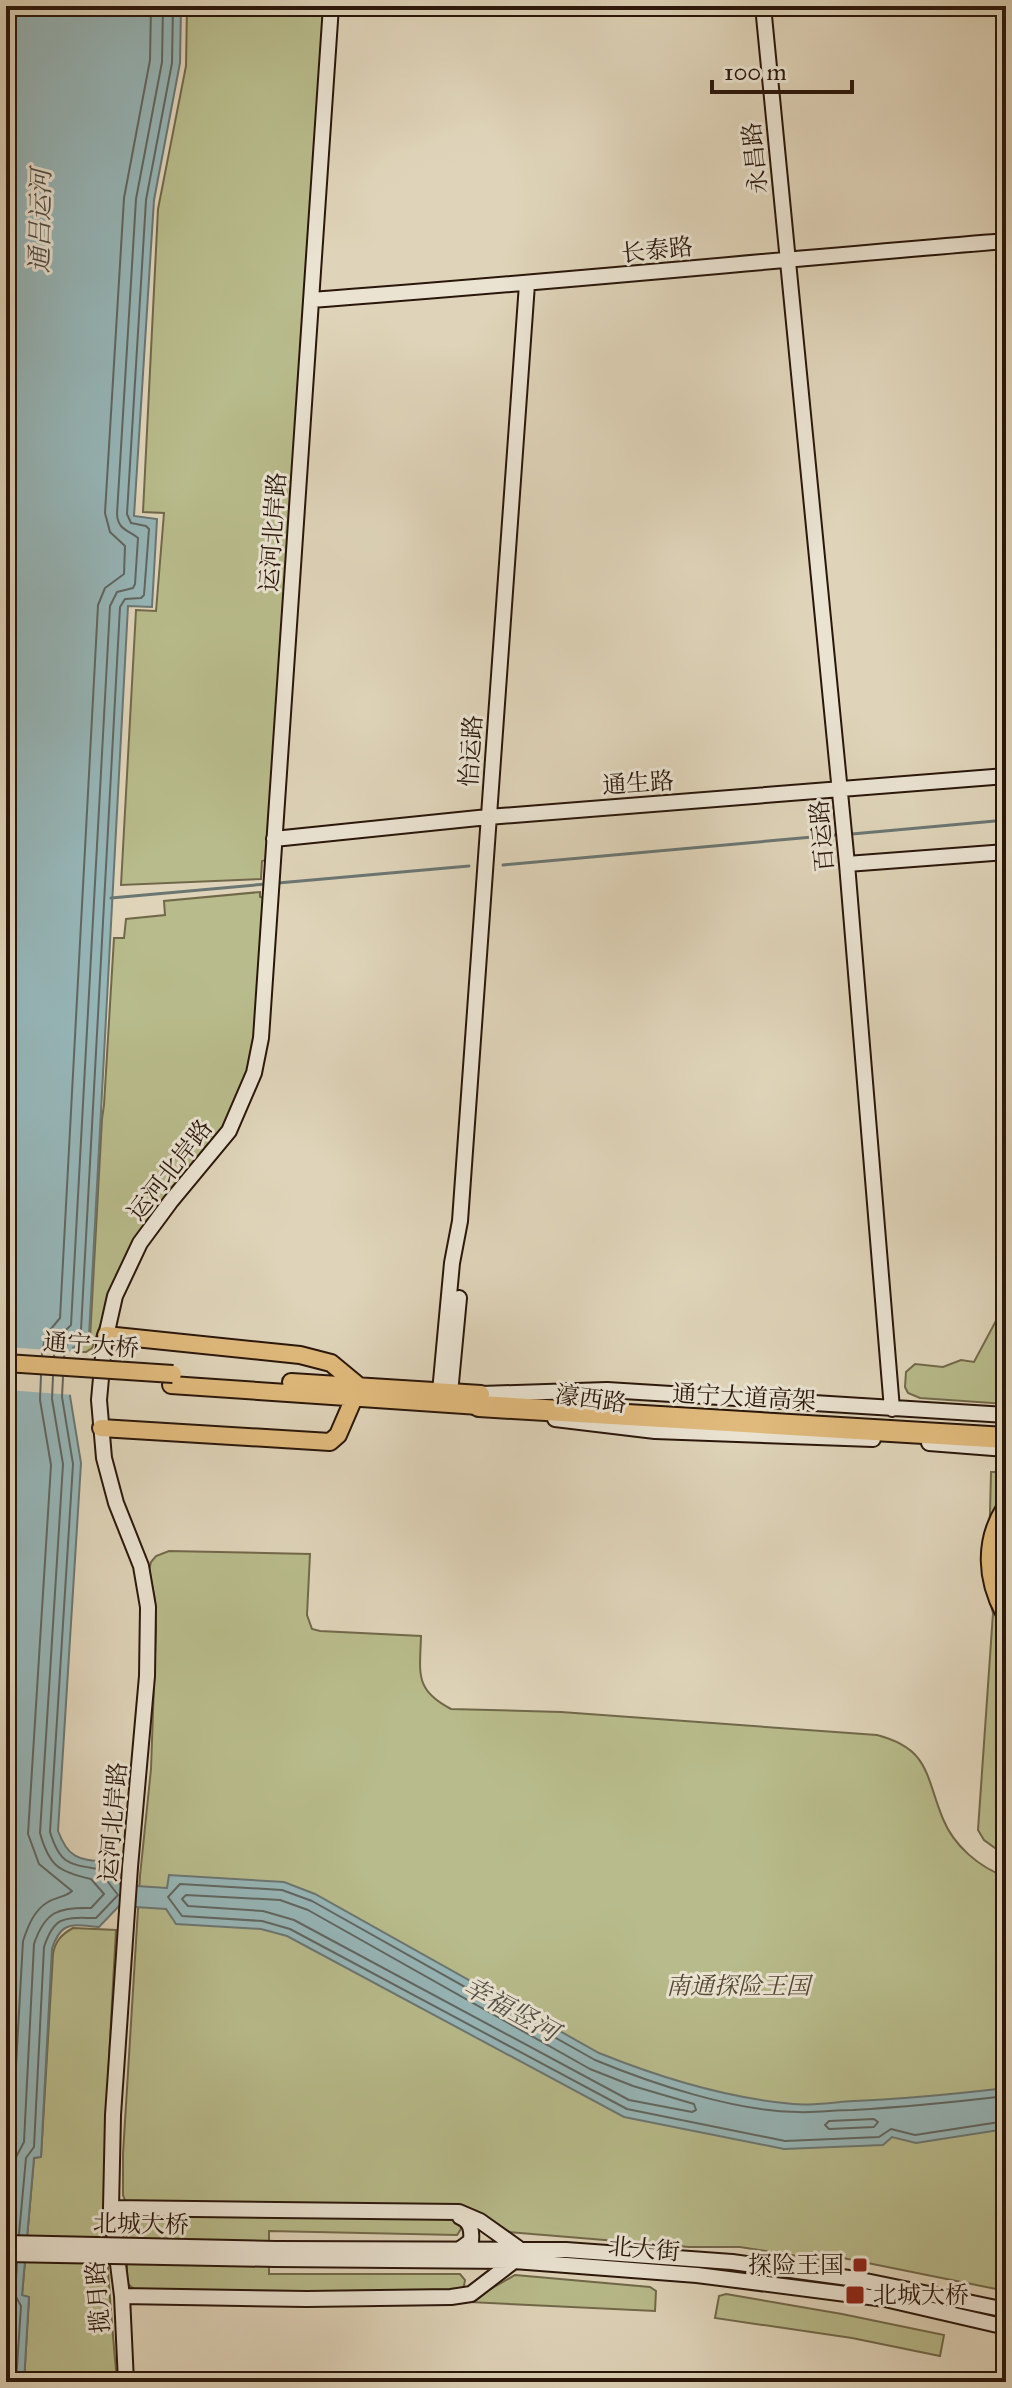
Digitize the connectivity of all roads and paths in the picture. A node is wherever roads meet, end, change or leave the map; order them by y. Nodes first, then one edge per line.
1 (331, 6) edge
2 (763, 6) edge
3 (1006, 241) edge
4 (787, 259) junction
5 (527, 284) junction
6 (311, 300) junction
7 (1006, 776) edge
8 (839, 789) junction
9 (488, 817) junction
10 (274, 839) junction
11 (1006, 852) edge
12 (847, 864) junction
13 (106, 1335) junction
14 (6, 1363) edge
15 (6, 1374) edge
16 (172, 1379) junction
17 (357, 1392) junction
18 (445, 1392) junction
19 (480, 1400) junction
20 (892, 1409) junction
21 (1006, 1415) edge
22 (758, 1417) junction
23 (1006, 1426) edge
24 (101, 1428) junction
25 (1006, 1438) edge
26 (1006, 1449) edge
27 (1006, 1510) edge
28 (1006, 1612) edge
29 (111, 2208) junction
30 (445, 2210) junction
31 (6, 2243) edge
32 (6, 2254) edge
33 (275, 2254) junction
34 (516, 2254) junction
35 (460, 2255) junction
36 (122, 2296) junction
37 (461, 2296) junction
38 (1006, 2310) edge
39 (1006, 2327) edge
40 (126, 2382) edge

1 - 6 street, 运河北岸路
2 - 4 street, 永昌路
3 - 4 street, 长泰路
4 - 5 street, 长泰路
4 - 8 street, 百运路
5 - 6 street, 长泰路
5 - 9 street, 怡运路
6 - 10 street, 运河北岸路
7 - 8 street, 通生路
8 - 9 street, 通生路
8 - 12 street, 百运路
9 - 10 street, 通生路
9 - 18 street, 怡运路
10 - 13 street, 运河北岸路
11 - 12 street
12 - 20 street, 百运路
13 - 17 main road
13 - 24 street, 运河北岸路
14 - 16 main road, 通宁大桥, bridge
15 - 16 main road, 通宁大桥
16 - 17 main road, 濠西路
17 - 18 main road, 濠西路
17 - 19 main road, 濠西路
17 - 24 main road
18 - 19 main road, 濠西路
19 - 20 street, 濠西路
19 - 22 highway, 通宁大道高架
19 - 26 street, 濠西路
20 - 21 street, 濠西路
22 - 23 highway, 通宁大道高架
22 - 25 highway, 通宁大道高架
24 - 29 street, 运河北岸路
27 - 28 highway
29 - 30 street
29 - 36 street, 揽月路
30 - 34 street
30 - 35 street
31 - 33 street, 北城大桥, bridge
32 - 33 street, 北城大桥, bridge
33 - 35 street, 北大街
34 - 35 street, 北大街
34 - 37 street
34 - 38 street, 北大街
34 - 39 street, 北大街
35 - 37 street
36 - 37 street
36 - 40 street, 揽月路

